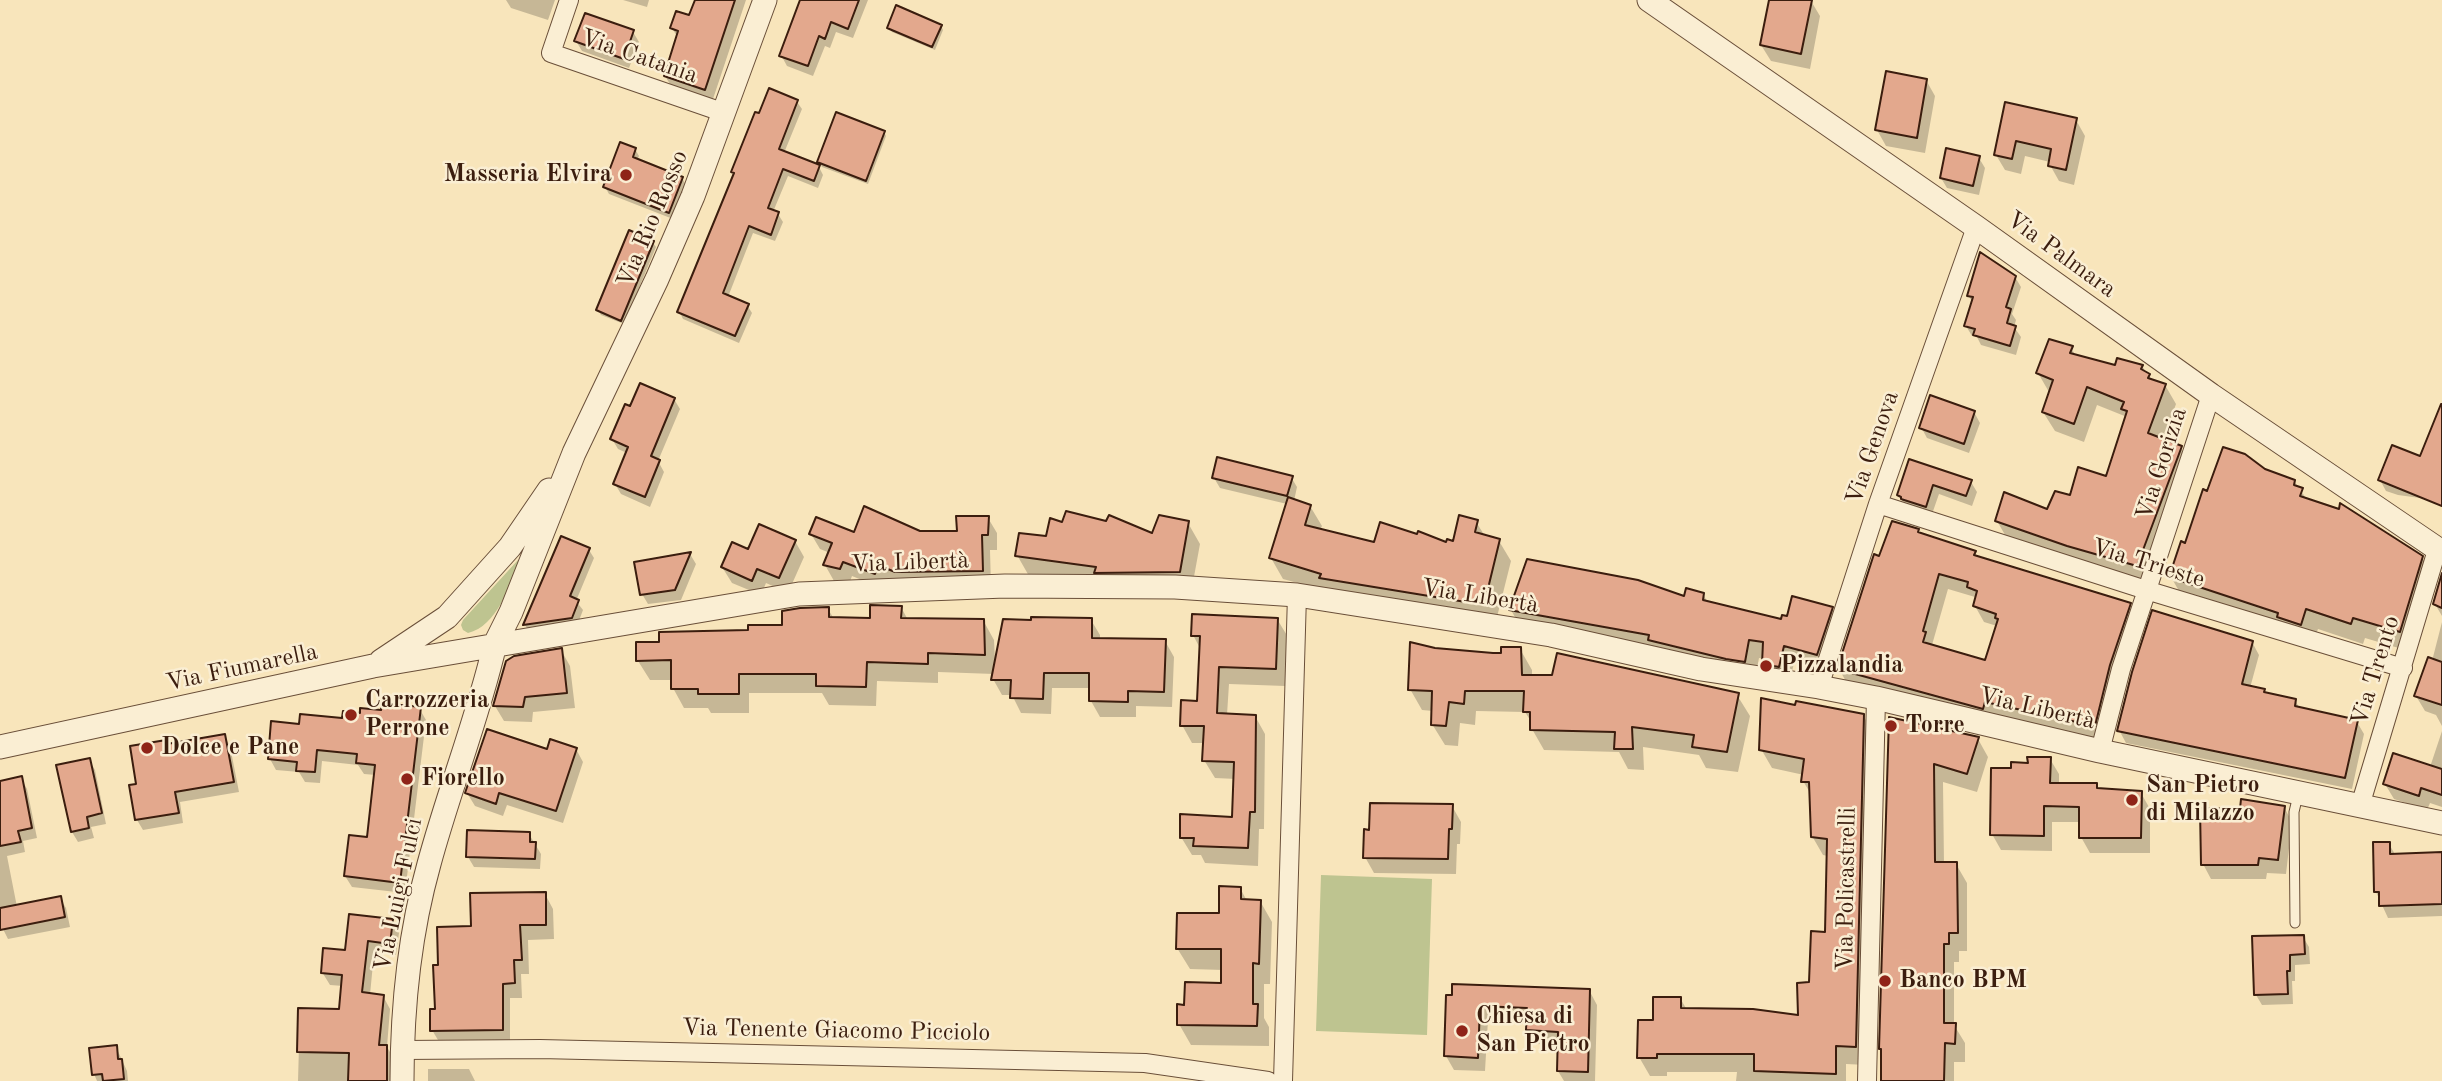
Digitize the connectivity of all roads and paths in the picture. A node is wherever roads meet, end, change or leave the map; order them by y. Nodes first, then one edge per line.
1 (569, 0) edge
2 (765, 0) edge
3 (1649, 0) edge
4 (725, 113) junction
5 (1976, 227) junction
6 (2211, 395) junction
7 (574, 453) junction
8 (1878, 504) junction
9 (2440, 551) edge
10 (2146, 590) junction
11 (1297, 595) junction
12 (447, 617) junction
13 (495, 644) junction
14 (460, 650) junction
15 (373, 666) junction
16 (2403, 668) junction
17 (1819, 687) junction
18 (1876, 698) junction
19 (0, 747) edge
20 (2100, 751) junction
21 (2298, 793) junction
22 (2360, 806) junction
23 (2442, 823) edge
24 (2295, 923) dead end
25 (402, 1050) junction
26 (402, 1081) edge
27 (1268, 1081) edge
28 (1283, 1081) edge
29 (1867, 1081) edge

1 - 4 street, Via Catania
2 - 4 street, Via Rio Rosso
3 - 5 street, Via Palmara
4 - 7 street, Via Rio Rosso
5 - 6 street, Via Palmara
5 - 8 street, Via Genova
6 - 9 street, Via Palmara
6 - 10 street, Via Gorizia
7 - 12 street
7 - 13 street, Via Luigi Fulci
8 - 10 street, Via Trieste
8 - 17 street, Via Genova
9 - 16 street, Via Trento
10 - 16 street, Via Trieste
10 - 20 street, Via Gorizia
11 - 13 street, Via Libertà
11 - 17 street, Via Libertà
11 - 28 street
12 - 14 street
12 - 15 street
13 - 14 street, Via Fiumarella
13 - 25 street, Via Luigi Fulci
14 - 15 street, Via Fiumarella
15 - 19 street, Via Fiumarella
16 - 22 street, Via Trento
17 - 18 street, Via Libertà
18 - 20 street, Via Libertà
18 - 29 street, Via Policastrelli
20 - 21 street, Via Libertà
21 - 22 street, Via Libertà
21 - 24 lane
22 - 23 street, Via Libertà
25 - 26 street, Via Luigi Fulci
25 - 27 street, Via Tenente Giacomo Picciolo

